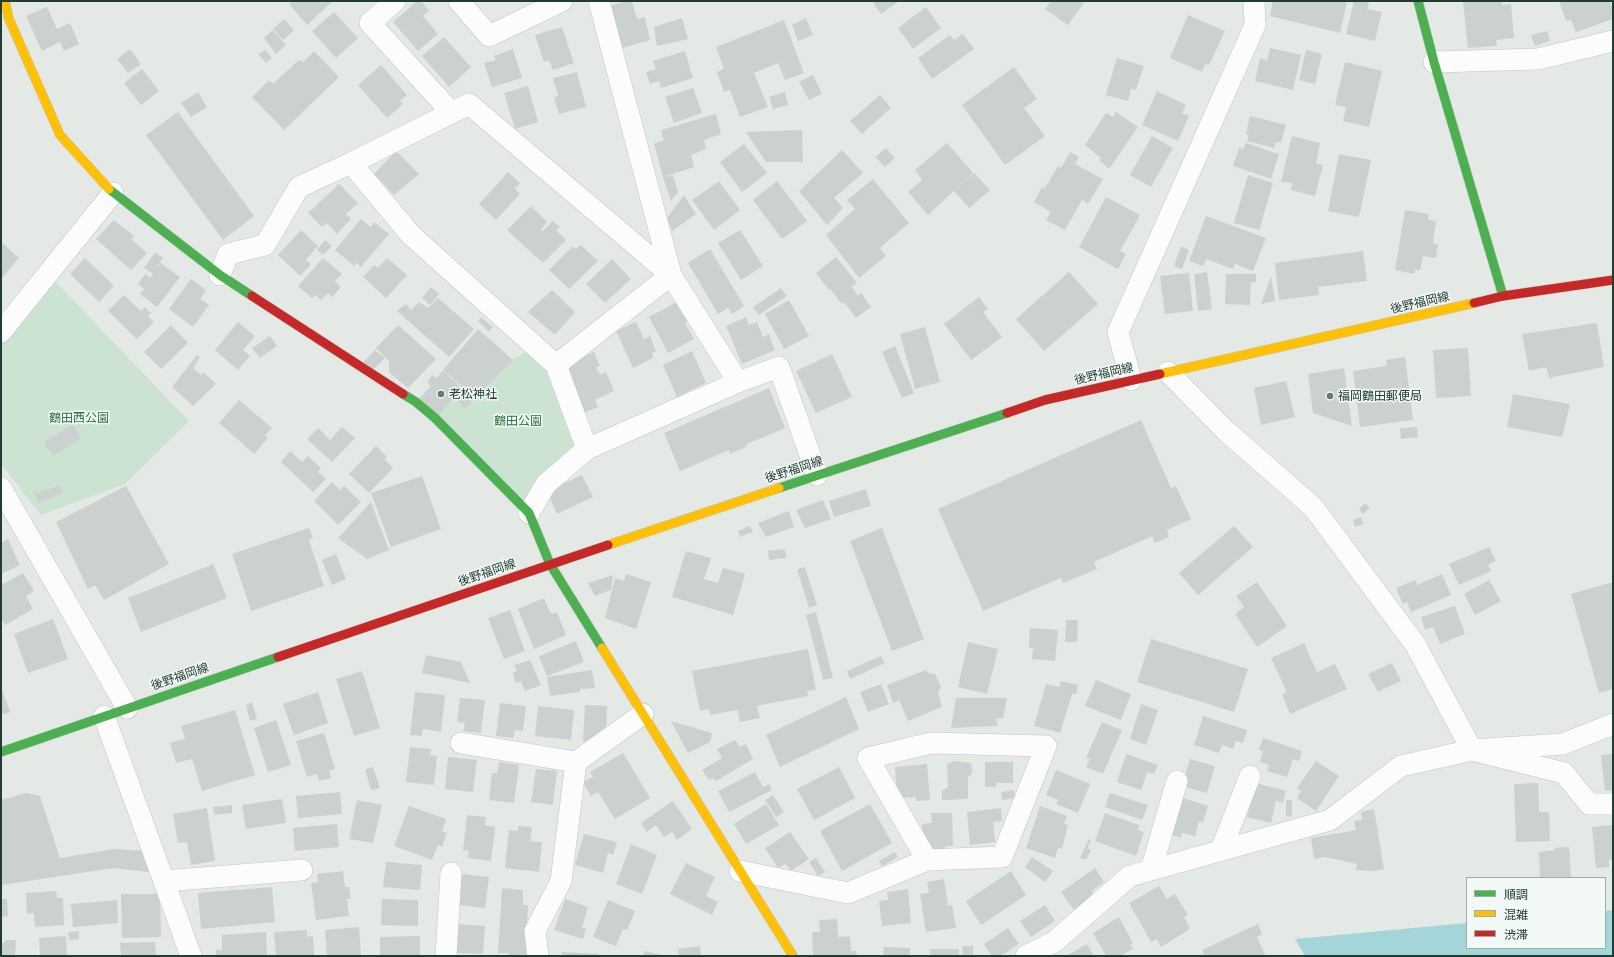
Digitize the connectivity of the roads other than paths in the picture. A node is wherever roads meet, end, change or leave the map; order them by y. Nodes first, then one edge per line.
1 (395, 1) edge
2 (460, 1) edge
3 (562, 1) edge
4 (599, 1) edge
5 (1254, 1) edge
6 (1418, 1) edge
7 (5, 15) edge
8 (1613, 41) edge
9 (1434, 62) junction
10 (452, 113) junction
11 (351, 163) junction
12 (113, 193) junction
13 (220, 275) junction
14 (671, 275) junction
15 (1613, 280) edge
16 (1503, 296) junction
17 (1, 332) edge
18 (556, 365) junction
19 (1168, 372) junction
20 (1131, 380) junction
21 (738, 382) junction
22 (587, 449) junction
23 (817, 475) junction
24 (1, 488) edge
25 (529, 513) junction
26 (550, 564) junction
27 (128, 708) junction
28 (643, 714) junction
29 (104, 716) junction
30 (1613, 724) edge
31 (461, 743) dead end
32 (1472, 750) junction
33 (1, 752) edge
34 (576, 762) junction
35 (1250, 776) dead end
36 (1176, 781) dead end
37 (1613, 804) edge
38 (1221, 850) junction
39 (926, 860) junction
40 (302, 870) dead end
41 (1151, 870) junction
42 (740, 871) junction
43 (451, 873) dead end
44 (164, 881) junction
45 (191, 956) edge
46 (446, 956) edge
47 (538, 956) edge
48 (793, 956) edge
49 (1026, 956) edge

1 - 10 street
2 - 3 street
4 - 14 street
5 - 20 street
6 - 9 main road
7 - 12 main road
8 - 9 street
9 - 16 main road
10 - 11 street
10 - 14 street
11 - 13 street
11 - 18 street
12 - 13 main road
12 - 17 street
13 - 25 main road
14 - 18 street
14 - 21 street
15 - 16 main road, 後野福岡線
16 - 19 main road, 後野福岡線
18 - 22 street
19 - 20 main road, 後野福岡線
19 - 32 street
20 - 23 main road, 後野福岡線
21 - 22 street
21 - 23 street
22 - 25 street
23 - 26 main road, 後野福岡線
24 - 27 street
25 - 26 main road
26 - 27 main road, 後野福岡線
26 - 28 main road
27 - 29 main road, 後野福岡線
28 - 34 street
28 - 42 main road
29 - 33 main road, 後野福岡線
29 - 44 street
30 - 32 street
31 - 34 street
32 - 37 street
32 - 38 street
34 - 47 street
35 - 38 street
36 - 41 street
38 - 41 street
39 - 39 street
39 - 42 street
40 - 44 street
41 - 49 street
42 - 48 main road
43 - 46 street
44 - 45 street

